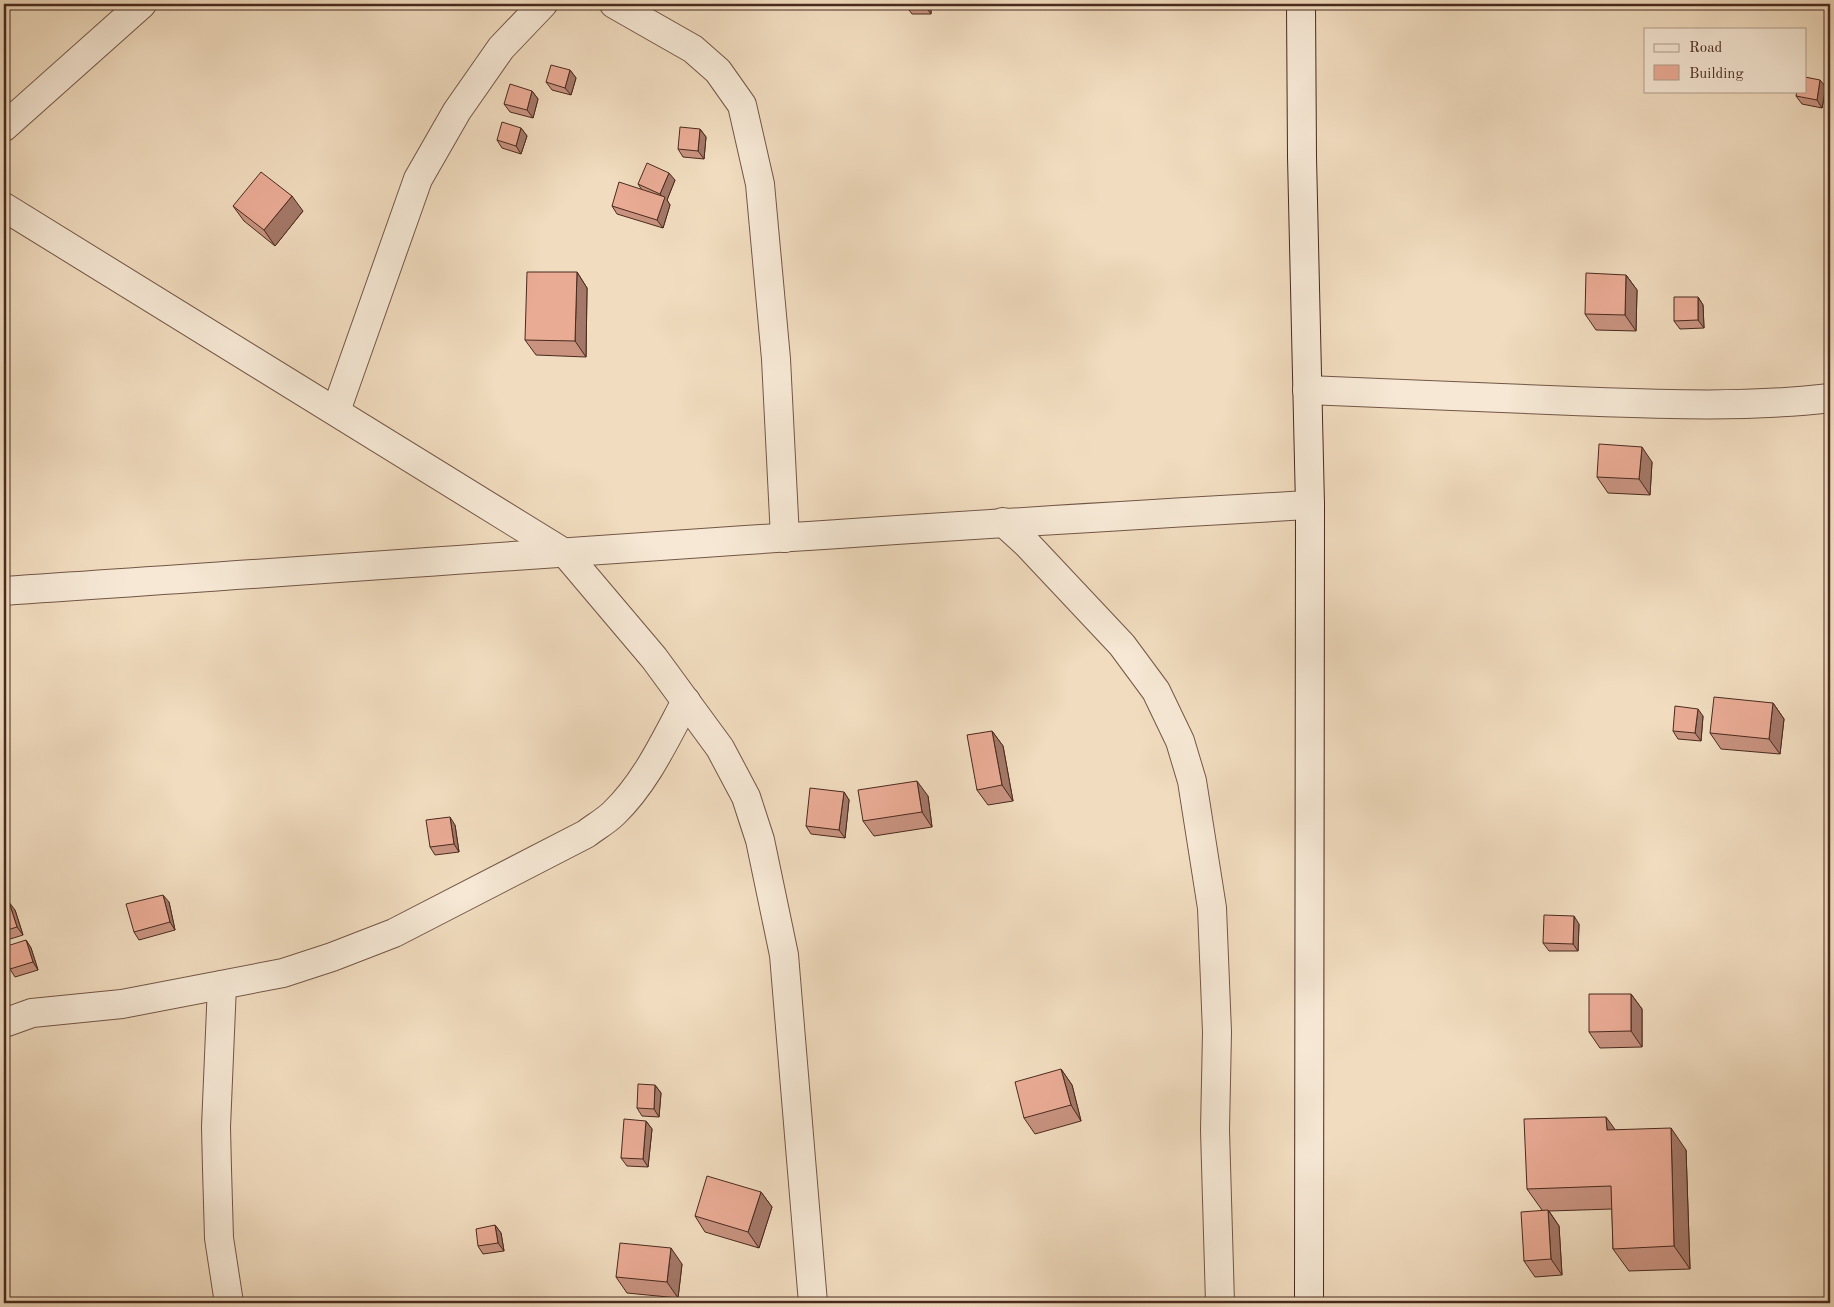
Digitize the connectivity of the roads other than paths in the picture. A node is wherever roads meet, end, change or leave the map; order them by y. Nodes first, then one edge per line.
1 (142, 4) edge
2 (543, 4) edge
3 (614, 4) edge
4 (1301, 4) edge
5 (4, 127) edge
6 (4, 207) edge
7 (1307, 390) junction
8 (1830, 398) edge
9 (336, 411) junction
10 (1310, 505) junction
11 (1003, 522) junction
12 (785, 538) junction
13 (566, 554) junction
14 (4, 591) edge
15 (686, 701) junction
16 (222, 985) junction
17 (4, 1023) edge
18 (229, 1303) edge
19 (812, 1303) edge
20 (1220, 1303) edge
21 (1309, 1303) edge

1 - 5 street
2 - 9 street
3 - 12 street
4 - 7 street
6 - 9 street
7 - 8 street
7 - 10 street
9 - 13 street
10 - 11 street
10 - 21 street
11 - 12 street
11 - 20 street
12 - 13 street
13 - 14 street
13 - 15 street
15 - 16 street
15 - 19 street
16 - 17 street
16 - 18 street

